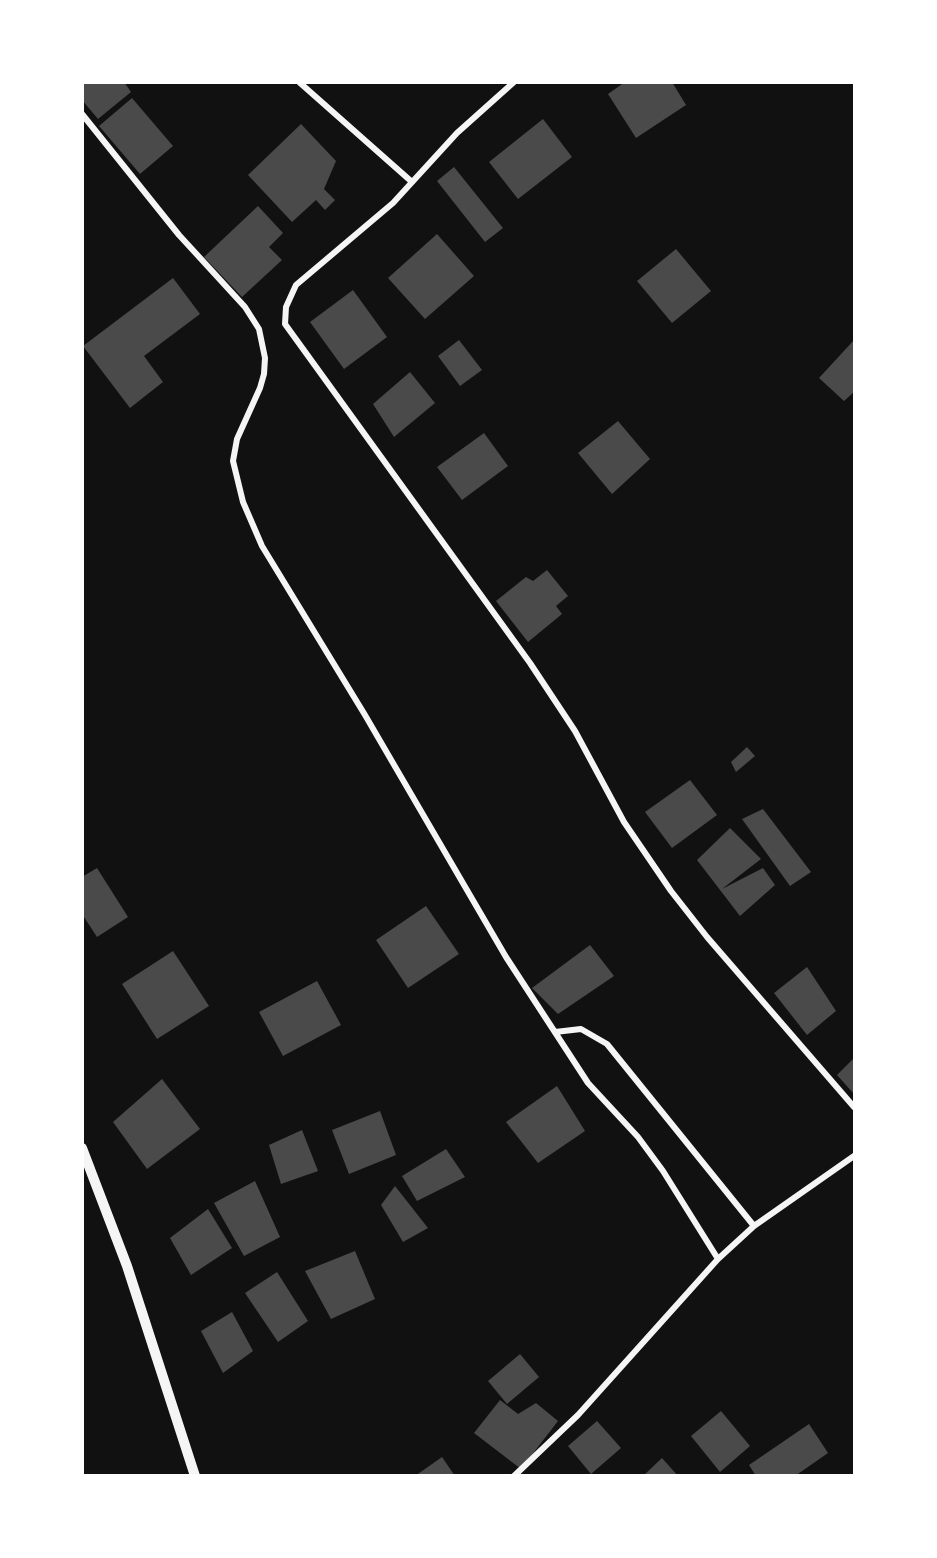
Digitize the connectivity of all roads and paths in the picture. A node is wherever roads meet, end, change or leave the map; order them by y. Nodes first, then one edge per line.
1 (299, 82) edge
2 (514, 82) edge
3 (82, 114) edge
4 (412, 182) junction
5 (555, 1032) junction
6 (855, 1107) edge
7 (82, 1148) edge
8 (855, 1155) edge
9 (754, 1226) junction
10 (718, 1259) junction
11 (195, 1476) edge
12 (513, 1476) edge

1 - 4 street
2 - 4 street
3 - 5 street
4 - 6 street
5 - 9 street
5 - 10 street
7 - 11 street
8 - 9 street
9 - 10 street
10 - 12 street

